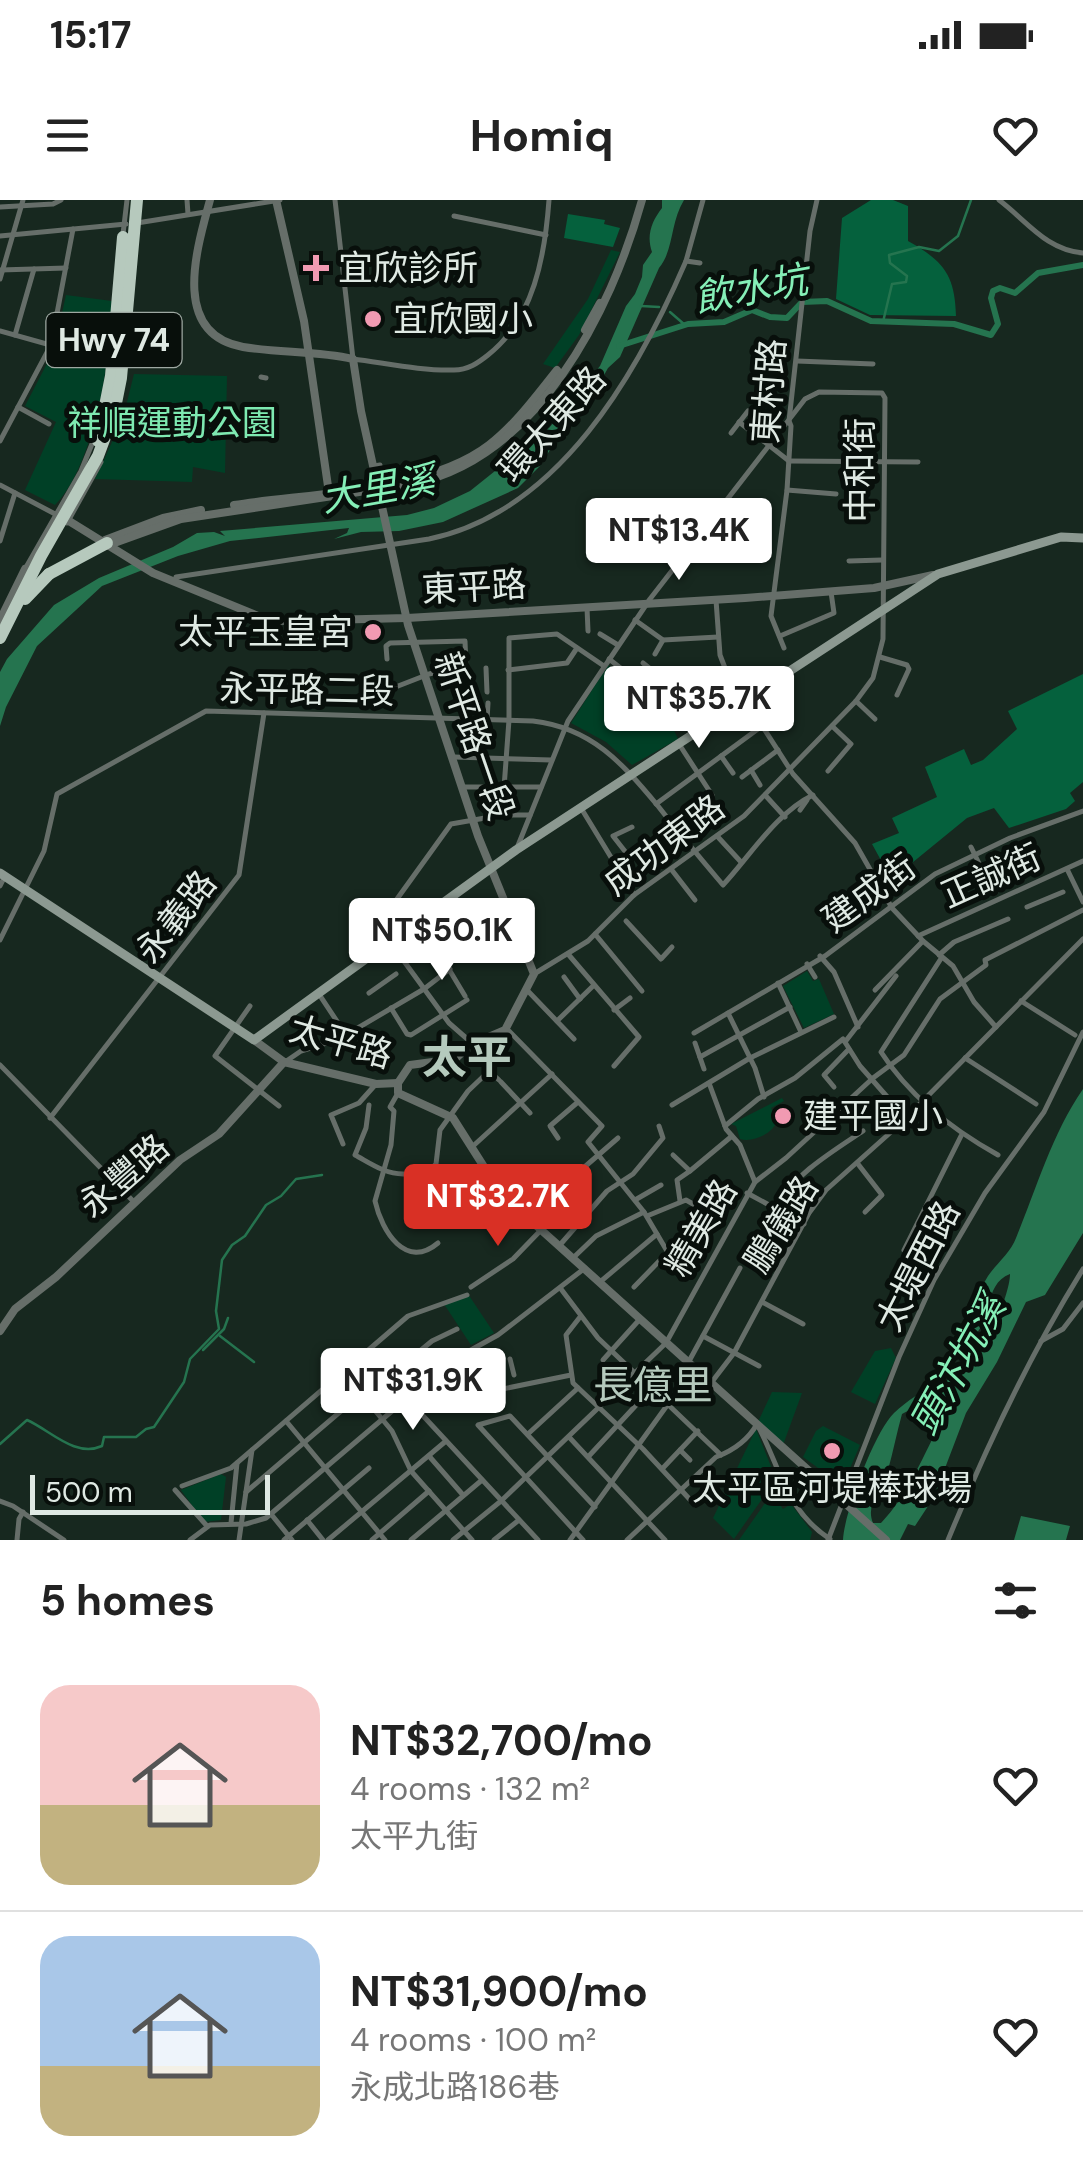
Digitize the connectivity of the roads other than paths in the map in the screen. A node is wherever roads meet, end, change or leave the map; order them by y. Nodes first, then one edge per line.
1 (61, 200) edge
2 (134, 200) edge
3 (187, 200) edge
4 (210, 200) edge
5 (278, 200) edge
6 (335, 200) edge
7 (549, 200) edge
8 (640, 200) edge
9 (703, 200) edge
10 (817, 200) edge
11 (999, 200) edge
12 (22, 203) edge
13 (0, 207) edge
14 (207, 211) junction
15 (188, 214) junction
16 (454, 216) dead end
17 (139, 222) junction
18 (74, 229) junction
19 (124, 231) junction
20 (14, 234) junction
21 (546, 235) junction
22 (0, 236) edge
23 (1083, 253) edge
24 (686, 261) junction
25 (700, 262) dead end
26 (66, 268) junction
27 (34, 269) junction
28 (2, 270) edge
29 (0, 278) edge
30 (0, 331) edge
31 (15, 335) junction
32 (51, 345) junction
33 (311, 354) junction
34 (353, 359) junction
35 (796, 361) junction
36 (110, 362) junction
37 (872, 364) dead end
38 (18, 407) junction
39 (748, 411) dead end
40 (789, 421) junction
41 (739, 422) junction
42 (49, 424) dead end
43 (730, 433) dead end
44 (1, 435) edge
45 (98, 441) junction
46 (769, 445) junction
47 (789, 461) junction
48 (886, 462) junction
49 (918, 462) dead end
50 (0, 484) edge
51 (378, 488) junction
52 (70, 489) junction
53 (787, 490) junction
54 (15, 493) junction
55 (331, 494) junction
56 (836, 494) dead end
57 (56, 514) junction
58 (69, 520) junction
59 (2, 526) edge
60 (1083, 538) edge
61 (0, 541) edge
62 (390, 542) junction
63 (108, 544) junction
64 (882, 560) junction
65 (848, 561) dead end
66 (25, 569) junction
67 (938, 574) junction
68 (173, 578) junction
69 (882, 587) junction
70 (831, 592) junction
71 (0, 593) edge
72 (773, 596) junction
73 (10, 600) junction
74 (716, 600) junction
75 (646, 604) junction
76 (587, 608) junction
77 (882, 612) junction
78 (406, 618) junction
79 (635, 620) junction
80 (0, 622) edge
81 (588, 631) dead end
82 (600, 634) dead end
83 (718, 636) junction
84 (780, 636) junction
85 (0, 638) edge
86 (663, 640) junction
87 (413, 642) junction
88 (618, 645) junction
89 (0, 646) edge
90 (576, 648) junction
91 (784, 648) dead end
92 (655, 654) dead end
93 (880, 657) junction
94 (386, 660) dead end
95 (606, 663) junction
96 (486, 668) dead end
97 (508, 670) junction
98 (728, 673) junction
99 (387, 674) dead end
100 (424, 676) junction
101 (637, 681) junction
102 (646, 688) dead end
103 (486, 692) dead end
104 (897, 696) dead end
105 (746, 700) junction
106 (856, 701) junction
107 (488, 703) dead end
108 (264, 713) junction
109 (439, 718) junction
110 (875, 719) dead end
111 (488, 720) junction
112 (508, 720) junction
113 (564, 726) junction
114 (762, 726) junction
115 (832, 726) junction
116 (679, 744) junction
117 (778, 750) junction
118 (721, 756) junction
119 (452, 757) junction
120 (506, 758) junction
121 (551, 760) junction
122 (790, 769) junction
123 (751, 770) junction
124 (828, 771) dead end
125 (698, 773) junction
126 (732, 773) dead end
127 (632, 774) junction
128 (742, 777) dead end
129 (760, 785) dead end
130 (462, 787) junction
131 (504, 787) junction
132 (541, 787) junction
133 (712, 794) dead end
134 (766, 795) junction
135 (811, 797) junction
136 (656, 804) junction
137 (581, 808) junction
138 (697, 809) dead end
139 (1081, 812) edge
140 (530, 814) junction
141 (502, 815) junction
142 (786, 816) junction
143 (472, 819) junction
144 (1083, 821) edge
145 (632, 826) dead end
146 (674, 826) junction
147 (719, 838) junction
148 (971, 847) dead end
149 (516, 850) junction
150 (695, 852) junction
151 (975, 855) junction
152 (1083, 860) edge
153 (741, 862) junction
154 (490, 869) junction
155 (671, 869) junction
156 (1067, 869) junction
157 (2, 878) edge
158 (988, 882) dead end
159 (25, 889) junction
160 (1063, 892) dead end
161 (634, 895) junction
162 (397, 899) dead end
163 (695, 900) dead end
164 (1083, 902) edge
165 (891, 905) junction
166 (1027, 907) dead end
167 (1083, 910) edge
168 (1008, 918) dead end
169 (626, 921) dead end
170 (595, 934) junction
171 (921, 939) junction
172 (0, 940) edge
173 (390, 942) junction
174 (1081, 944) edge
175 (672, 947) dead end
176 (424, 954) dead end
177 (568, 954) junction
178 (820, 956) junction
179 (940, 956) junction
180 (808, 964) junction
181 (450, 969) junction
182 (396, 974) dead end
183 (534, 974) junction
184 (896, 976) dead end
185 (814, 977) dead end
186 (160, 978) junction
187 (564, 978) dead end
188 (886, 982) junction
189 (778, 983) junction
190 (962, 984) junction
191 (594, 986) junction
192 (424, 988) junction
193 (526, 989) junction
194 (875, 990) dead end
195 (642, 991) dead end
196 (369, 993) dead end
197 (319, 994) junction
198 (630, 998) dead end
199 (580, 999) junction
200 (1021, 1001) junction
201 (250, 1006) dead end
202 (790, 1007) junction
203 (392, 1008) junction
204 (614, 1010) junction
205 (728, 1013) junction
206 (443, 1015) junction
207 (834, 1017) dead end
208 (557, 1021) junction
209 (858, 1026) junction
210 (235, 1027) junction
211 (996, 1027) junction
212 (505, 1030) junction
213 (802, 1032) junction
214 (1083, 1032) edge
215 (694, 1033) dead end
216 (346, 1035) junction
217 (738, 1036) junction
218 (1074, 1036) dead end
219 (254, 1040) junction
220 (574, 1040) dead end
221 (695, 1043) dead end
222 (846, 1043) junction
223 (473, 1044) junction
224 (700, 1057) junction
225 (750, 1058) junction
226 (965, 1058) junction
227 (284, 1062) junction
228 (890, 1064) junction
229 (0, 1065) edge
230 (614, 1066) dead end
231 (704, 1069) dead end
232 (489, 1071) junction
233 (552, 1074) junction
234 (872, 1079) junction
235 (709, 1083) junction
236 (376, 1084) junction
237 (834, 1086) dead end
238 (398, 1088) junction
239 (259, 1089) junction
240 (764, 1097) junction
241 (922, 1100) junction
242 (520, 1102) junction
243 (578, 1102) junction
244 (1036, 1104) dead end
245 (369, 1105) dead end
246 (672, 1105) dead end
247 (279, 1106) dead end
248 (530, 1113) dead end
249 (450, 1116) junction
250 (905, 1117) junction
251 (50, 1118) junction
252 (658, 1126) dead end
253 (725, 1126) junction
254 (863, 1130) dead end
255 (732, 1136) junction
256 (961, 1136) junction
257 (558, 1138) dead end
258 (618, 1138) dead end
259 (343, 1144) dead end
260 (472, 1147) junction
261 (598, 1154) junction
262 (673, 1155) dead end
263 (998, 1156) dead end
264 (858, 1164) junction
265 (436, 1166) junction
266 (383, 1169) junction
267 (690, 1170) junction
268 (621, 1182) junction
269 (756, 1182) junction
270 (661, 1186) dead end
271 (498, 1188) junction
272 (746, 1193) junction
273 (635, 1200) junction
274 (680, 1202) junction
275 (136, 1203) junction
276 (774, 1208) junction
277 (453, 1211) dead end
278 (865, 1212) dead end
279 (645, 1214) junction
280 (469, 1218) dead end
281 (804, 1224) junction
282 (538, 1227) junction
283 (657, 1234) junction
284 (438, 1243) dead end
285 (559, 1246) junction
286 (667, 1251) junction
287 (573, 1258) junction
288 (929, 1263) dead end
289 (585, 1268) junction
290 (740, 1268) dead end
291 (1083, 1269) edge
292 (600, 1282) junction
293 (471, 1287) dead end
294 (634, 1287) dead end
295 (561, 1289) junction
296 (467, 1295) dead end
297 (762, 1302) junction
298 (1083, 1303) edge
299 (580, 1317) junction
300 (640, 1319) junction
301 (803, 1324) dead end
302 (456, 1329) dead end
303 (0, 1332) edge
304 (703, 1336) junction
305 (1041, 1341) dead end
306 (666, 1342) junction
307 (612, 1351) junction
308 (366, 1353) junction
309 (464, 1353) junction
310 (734, 1353) junction
311 (510, 1359) dead end
312 (603, 1360) dead end
313 (691, 1365) junction
314 (759, 1366) dead end
315 (344, 1372) junction
316 (636, 1373) junction
317 (514, 1375) dead end
318 (571, 1375) junction
319 (388, 1378) junction
320 (711, 1383) junction
321 (578, 1388) junction
322 (652, 1388) junction
323 (361, 1394) junction
324 (406, 1399) junction
325 (669, 1404) junction
326 (599, 1408) junction
327 (382, 1420) junction
328 (286, 1421) junction
329 (757, 1424) junction
330 (617, 1426) junction
331 (698, 1431) junction
332 (528, 1434) junction
333 (569, 1437) junction
334 (446, 1441) junction
335 (303, 1444) junction
336 (639, 1446) junction
337 (252, 1450) junction
338 (680, 1450) junction
339 (721, 1455) junction
340 (428, 1456) junction
341 (548, 1456) junction
342 (588, 1457) junction
343 (690, 1460) dead end
344 (237, 1462) junction
345 (369, 1468) dead end
346 (325, 1469) junction
347 (662, 1469) junction
348 (411, 1470) junction
349 (526, 1478) junction
350 (482, 1480) junction
351 (612, 1483) junction
352 (182, 1486) dead end
353 (175, 1490) dead end
354 (342, 1490) junction
355 (682, 1490) junction
356 (246, 1492) junction
357 (429, 1492) junction
358 (464, 1496) junction
359 (501, 1501) junction
360 (843, 1501) junction
361 (0, 1502) edge
362 (695, 1505) dead end
363 (595, 1507) junction
364 (445, 1511) junction
365 (23, 1512) junction
366 (361, 1512) junction
367 (272, 1514) junction
368 (307, 1520) junction
369 (519, 1520) junction
370 (648, 1521) junction
371 (231, 1523) junction
372 (243, 1524) junction
373 (207, 1526) junction
374 (464, 1531) junction
375 (576, 1533) junction
376 (380, 1534) junction
377 (503, 1537) edge
378 (288, 1538) edge
379 (829, 1539) edge
380 (17, 1540) edge
381 (64, 1540) edge
382 (190, 1540) edge
383 (239, 1540) edge
384 (325, 1540) edge
385 (372, 1540) edge
386 (385, 1540) edge
387 (412, 1540) edge
388 (453, 1540) edge
389 (472, 1540) edge
390 (494, 1540) edge
391 (538, 1540) edge
392 (570, 1540) edge
393 (583, 1540) edge
394 (627, 1540) edge
395 (666, 1540) edge
396 (886, 1540) edge
397 (948, 1540) edge

1 - 12 street
2 - 17 street
2 - 19 street
2 - 45 highway, bridge
2 - 85 highway, bridge
3 - 15 street
4 - 14 street
5 - 14 street
5 - 33 street
6 - 34 street
7 - 21 street
8 - 51 street
9 - 24 street, 環太東路
10 - 35 street, 東村路
11 - 23 street
12 - 13 street
12 - 20 street
14 - 15 street
14 - 33 street
15 - 17 street
16 - 21 street
17 - 19 street
17 - 58 street
18 - 19 street
18 - 20 street
18 - 26 street
19 - 36 street
19 - 45 highway, Hwy 74, bridge
19 - 52 street
20 - 22 street
20 - 28 street
21 - 34 street
24 - 25 street
24 - 62 street, 環太東路
26 - 27 street
26 - 32 street
27 - 28 street
27 - 31 street
28 - 29 street
30 - 31 street
31 - 32 street
32 - 36 street
32 - 38 street
33 - 34 street
33 - 55 street
34 - 51 street, 新平路一段
35 - 37 street
35 - 40 street, 東村路
36 - 52 street
38 - 42 street
38 - 44 street
39 - 41 street
40 - 46 street, 中和街
40 - 47 street, 東村路
40 - 48 street, 中和街
41 - 43 street
41 - 46 street
45 - 80 highway, bridge
46 - 47 street
46 - 75 street, 中和街
47 - 48 street
47 - 53 street, 東村路
48 - 49 street
48 - 64 street, 中和街
50 - 54 street
51 - 55 street
51 - 62 street, 新平路一段
52 - 57 street
53 - 56 street
53 - 72 street, 東村路
54 - 57 street
54 - 59 street
55 - 63 street
57 - 58 street
57 - 66 street
58 - 63 street
58 - 66 street
59 - 61 street
60 - 67 main road, 東平路
62 - 68 street, 環太東路
62 - 78 street, 新平路一段
63 - 68 street, 東平路
63 - 73 street
63 - 73 street
63 - 89 highway, bridge
64 - 65 street
64 - 69 street, 中和街
66 - 73 street
67 - 69 street, 東平路
67 - 77 main road
68 - 78 street, 東平路
69 - 70 street, 東平路
69 - 77 street, 成功東路
70 - 72 street, 東平路
70 - 84 street
71 - 73 street
72 - 74 street, 東平路
72 - 84 street, 東村路
73 - 80 street
74 - 75 street, 東平路
74 - 83 street
75 - 76 street, 東平路
75 - 79 street, 中和街
76 - 78 street, 東平路
76 - 81 street
77 - 93 street, 成功東路
77 - 105 main road
78 - 87 street, 新平路一段
79 - 86 street
79 - 88 street, 中和街
82 - 88 street
83 - 86 street
83 - 98 street
84 - 91 street, 東村路
86 - 92 street
87 - 94 street
87 - 100 street, 新平路一段
87 - 100 street
88 - 95 street, 中和街
90 - 95 street
90 - 97 street
90 - 97 street
93 - 104 street
93 - 106 street, 成功東路
95 - 101 street
95 - 113 street, 中和街
96 - 103 street
97 - 112 street
98 - 101 street
98 - 105 street
99 - 100 street
100 - 109 street, 新平路一段
101 - 102 street
105 - 114 street
105 - 116 main road
106 - 110 street
106 - 115 street, 成功東路
107 - 111 street
108 - 109 street, 永平路二段
108 - 159 street, 永平路二段
108 - 186 street, 永義路
109 - 111 street, 永平路二段
109 - 119 street, 新平路一段
111 - 112 street, 永平路二段
112 - 113 street, 永平路二段
112 - 120 street
113 - 121 street, 中和街
113 - 127 street
114 - 117 street
114 - 118 street
115 - 122 street, 成功東路
115 - 124 street
116 - 125 street
116 - 127 main road
117 - 122 street
117 - 123 street
118 - 125 street
118 - 126 street
119 - 120 street
119 - 130 street, 新平路一段
120 - 121 street
120 - 131 street
121 - 132 street, 中和街
122 - 134 street, 成功東路
122 - 135 street
123 - 128 street
123 - 129 street
125 - 133 street
125 - 136 street
127 - 136 street
127 - 137 main road
130 - 131 street
130 - 143 street, 新平路一段
131 - 132 street
131 - 141 street
132 - 140 street, 中和街
134 - 142 street
134 - 147 street, 成功東路
135 - 142 street
135 - 165 street
136 - 146 street
137 - 149 main road
137 - 161 street
138 - 146 street
139 - 144 street
139 - 151 street, 建成街
140 - 141 street
140 - 149 street, 中和街
141 - 143 street
142 - 153 street
143 - 154 street, 新平路一段
143 - 162 street
145 - 146 street
146 - 150 street
147 - 150 street, 成功東路
147 - 153 street
148 - 151 street
149 - 154 main road
150 - 153 street
150 - 155 street, 成功東路
151 - 158 street
151 - 165 street, 建成街
152 - 156 street, 正誠街
154 - 173 main road
154 - 183 street, 新平路一段
155 - 161 street, 成功東路
155 - 163 street
156 - 164 street
156 - 171 street, 正誠街
157 - 159 main road, 太平路
159 - 172 street, 永平路二段
159 - 186 main road, 太平路
160 - 166 street
161 - 170 street, 成功東路
165 - 171 street
165 - 178 street, 建成街
167 - 190 street, 精美路
168 - 179 street
169 - 175 street
170 - 177 street, 成功東路
170 - 195 street
171 - 179 street
171 - 188 street, 正誠街
173 - 192 street
173 - 197 main road
174 - 200 street, 鵬儀路
176 - 181 street
177 - 183 street, 成功東路
177 - 191 street
178 - 180 street, 建成街
178 - 209 street
179 - 190 street
179 - 228 street
180 - 185 street
180 - 189 street, 建成街
181 - 192 street
181 - 206 street
182 - 196 street
183 - 193 street
184 - 188 street, 正誠街
186 - 210 main road, 太平路
186 - 251 street, 永義路
187 - 199 street
188 - 194 street, 正誠街
188 - 209 street, 正誠街
189 - 202 street
189 - 205 street, 建成街
190 - 211 street
190 - 228 street, 精美路
191 - 199 street
191 - 204 street
192 - 203 street
192 - 206 street
193 - 208 street
193 - 212 street
197 - 216 street
197 - 219 main road
198 - 204 street
199 - 208 street
200 - 211 street, 鵬儀路
200 - 218 street
201 - 210 street
202 - 213 street
202 - 217 street
203 - 206 street
203 - 216 street
204 - 230 street
205 - 215 street, 建成街
205 - 217 street
206 - 223 street
207 - 213 street
208 - 220 street
209 - 222 street, 正誠街
210 - 219 main road, 太平路
210 - 239 street
211 - 226 street, 鵬儀路
212 - 223 street
212 - 232 street
212 - 233 street
213 - 225 street
214 - 360 street, 太堤西路
216 - 227 street
217 - 224 street
217 - 225 street
219 - 227 street, 太平路
221 - 224 street
222 - 234 street
222 - 237 street
222 - 240 street
223 - 238 street
224 - 231 street
225 - 235 street
225 - 240 street
226 - 241 street, 鵬儀路
226 - 244 street
227 - 236 street, 太平路
227 - 239 street, 永豐路
228 - 234 street, 精美路
228 - 241 street
229 - 251 street
232 - 242 street
232 - 249 street
233 - 242 street
233 - 243 street
234 - 250 street
234 - 269 street, 精美路
235 - 246 street
235 - 253 street
236 - 238 street, 太平路
236 - 259 street
238 - 249 street, 太平路
238 - 266 street
239 - 247 street
239 - 275 street, 永豐路
240 - 253 street
241 - 250 street, 鵬儀路
241 - 256 street
242 - 248 street
242 - 260 street
243 - 257 street
243 - 261 street
245 - 266 street
249 - 260 street
249 - 265 street
250 - 264 street, 鵬儀路
251 - 275 street
252 - 268 street
253 - 255 street
254 - 276 street
255 - 267 street
255 - 269 street
256 - 263 street
256 - 288 street
258 - 261 street
260 - 271 street
261 - 268 street
261 - 282 street
262 - 267 street
264 - 278 street
264 - 281 street, 鵬儀路
265 - 266 street
265 - 277 street
266 - 284 street
267 - 274 street
268 - 273 street
268 - 285 street
269 - 272 street, 精美路
270 - 273 street
271 - 280 street
271 - 282 street
272 - 276 street
272 - 306 street, 精美路
273 - 279 street
274 - 279 street
274 - 286 street
275 - 303 street, 永豐路
276 - 281 street
279 - 283 street
279 - 287 street
281 - 297 street, 鵬儀路
282 - 285 street
282 - 293 street
283 - 286 street
283 - 292 street
285 - 287 street
286 - 294 street
287 - 289 street
289 - 292 street
289 - 295 street
290 - 304 street
291 - 397 street
292 - 300 street
295 - 299 street
295 - 309 street
296 - 308 street
297 - 301 street
297 - 310 street, 鵬儀路
298 - 305 street
299 - 307 street
299 - 318 street
300 - 306 street
300 - 307 street
302 - 319 street
304 - 310 street
304 - 313 street
306 - 313 street
306 - 316 street, 精美路
307 - 312 street
307 - 316 street
308 - 315 street
308 - 319 street
309 - 318 street
309 - 324 street
310 - 314 street
310 - 320 street, 鵬儀路
311 - 317 street
313 - 320 street
313 - 325 street
315 - 323 street
315 - 328 street
316 - 322 street
316 - 326 street, 精美路
318 - 321 street
319 - 324 street
320 - 329 street
321 - 326 street
321 - 332 street
322 - 325 street
322 - 330 street
323 - 327 street
323 - 335 street
324 - 327 street
324 - 334 street
325 - 331 street
325 - 336 street
326 - 330 street
326 - 333 street, 精美路
327 - 346 street
327 - 348 street
328 - 335 street
328 - 337 street
329 - 339 street
329 - 360 street
329 - 379 street
330 - 336 street
330 - 342 street
331 - 338 street
331 - 339 street
332 - 341 street
332 - 349 street
333 - 341 street, 精美路
333 - 342 street
334 - 340 street
334 - 350 street
335 - 346 street
335 - 356 street
336 - 347 street
336 - 351 street
337 - 344 street
337 - 356 street
338 - 343 street
338 - 347 street
339 - 355 street
340 - 348 street
340 - 358 street
341 - 349 street, 精美路
341 - 363 street
342 - 351 street
344 - 352 street
344 - 371 street
345 - 354 street
346 - 354 street
346 - 367 street
347 - 355 street
348 - 357 street
348 - 366 street
349 - 359 street, 精美路
349 - 375 street
350 - 358 street
350 - 359 street
351 - 363 street
351 - 370 street
353 - 373 street
354 - 366 street
354 - 368 street
355 - 362 street
355 - 370 street
356 - 372 street
357 - 364 street
357 - 376 street
358 - 364 street
359 - 369 street
359 - 374 street, 精美路
360 - 379 street, 太堤西路
360 - 396 street
361 - 365 street
363 - 375 street
364 - 374 street
364 - 387 street
365 - 380 street
365 - 381 street
366 - 376 street
366 - 384 street
367 - 372 street
367 - 378 street
368 - 378 street
368 - 384 street
369 - 377 street
369 - 391 street
370 - 394 street
370 - 395 street
371 - 372 street
371 - 373 street
372 - 383 street
373 - 382 street
374 - 388 street, 精美路
374 - 389 street
375 - 392 street
375 - 393 street
376 - 385 street
376 - 386 street
377 - 390 street

